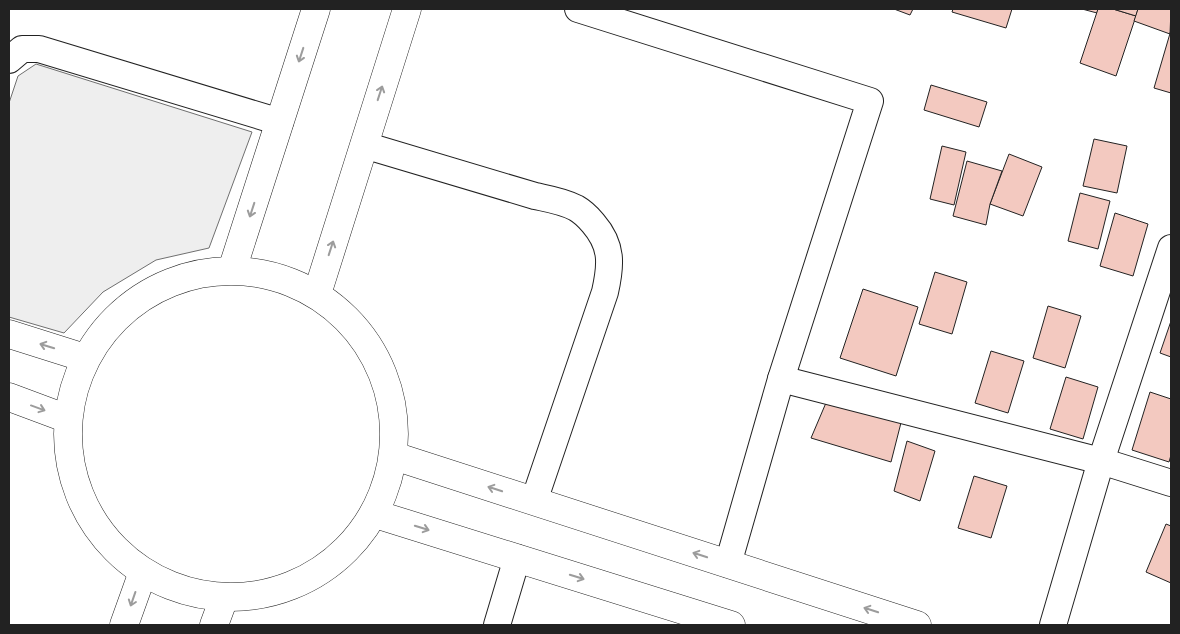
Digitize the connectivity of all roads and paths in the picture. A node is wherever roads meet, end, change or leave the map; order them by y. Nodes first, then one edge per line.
1 (316, 9) edge
2 (407, 9) edge
3 (578, 9) edge
4 (623, 16) edge
5 (9, 60) edge
6 (280, 122) junction
7 (364, 145) junction
8 (1171, 248) edge
9 (232, 270) junction
10 (317, 294) junction
11 (9, 334) edge
12 (86, 358) junction
13 (781, 379) junction
14 (9, 397) edge
15 (68, 419) junction
16 (394, 456) junction
17 (1101, 461) junction
18 (1171, 483) edge
19 (534, 502) junction
20 (375, 514) junction
21 (517, 558) junction
22 (728, 564) junction
23 (143, 572) junction
24 (224, 598) junction
25 (124, 625) edge
26 (214, 625) edge
27 (497, 625) edge
28 (729, 625) edge
29 (918, 625) edge
30 (1053, 625) edge

1 -> 6 street
7 -> 2 street
3 - 4 street
4 - 13 street
5 - 6 street
6 -> 9 street
10 -> 7 street
7 - 19 street
8 - 17 street
9 - 10 street
9 - 12 street
10 - 16 street
12 -> 11 street
12 - 15 street
13 - 17 street
13 - 22 street
14 -> 15 street
15 - 23 street
19 -> 16 street
16 - 20 street
17 - 18 street
17 - 30 street
22 -> 19 street
20 -> 21 street
20 - 24 street
21 - 27 street
21 -> 28 street
29 -> 22 street
23 - 24 street
23 -> 25 street
24 - 26 street

